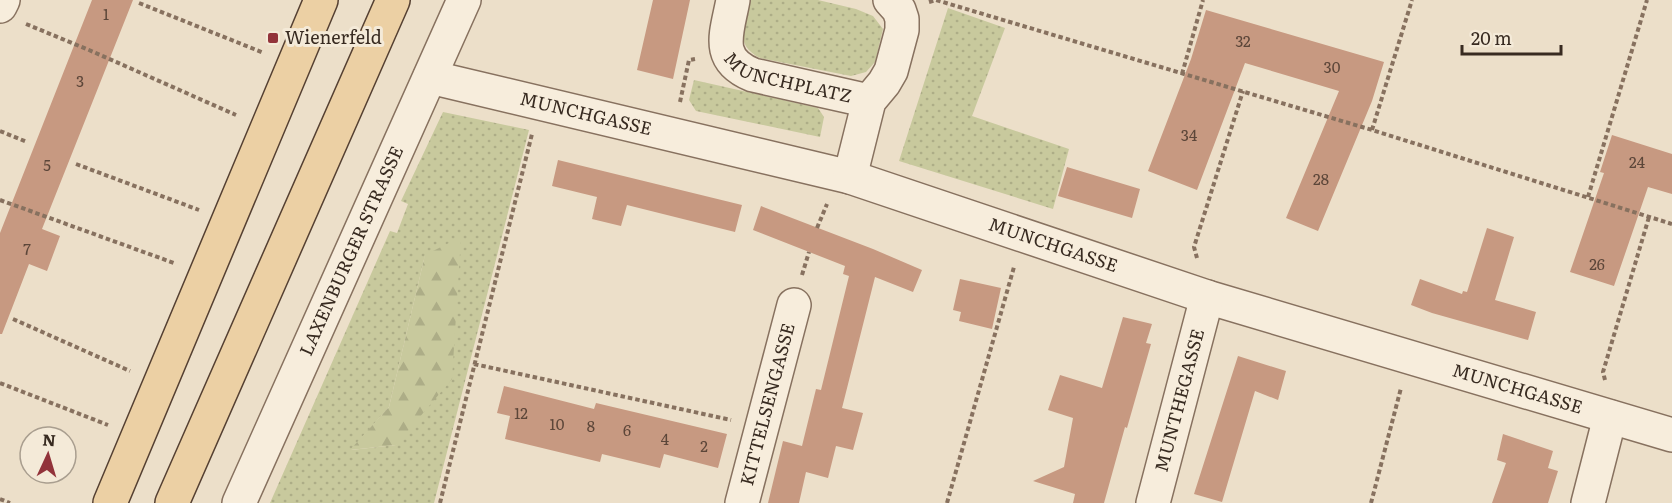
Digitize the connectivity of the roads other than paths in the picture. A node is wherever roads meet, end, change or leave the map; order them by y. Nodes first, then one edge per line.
1 (321, 0) edge
2 (393, 0) edge
3 (464, 0) edge
4 (734, 0) edge
5 (895, 5) edge
6 (430, 77) junction
7 (869, 101) junction
8 (850, 177) junction
9 (1207, 297) junction
10 (794, 305) dead end
11 (1610, 417) junction
12 (1672, 435) edge
13 (110, 503) edge
14 (172, 503) edge
15 (239, 503) edge
16 (742, 503) edge
17 (1153, 503) edge
18 (1588, 503) edge

1 - 13 main road
2 - 14 main road
3 - 6 street, LAXENBURGER STRASSE
4 - 7 street, MUNCHPLATZ
5 - 7 street, MUNCHPLATZ
6 - 8 street, MUNCHGASSE
6 - 15 street, LAXENBURGER STRASSE
7 - 8 street, MUNCHPLATZ
8 - 9 street, MUNCHGASSE
9 - 11 street, MUNCHGASSE
9 - 17 street, MUNTHEGASSE
10 - 16 street, KITTELSENGASSE
11 - 12 street, MUNCHGASSE
11 - 18 street

